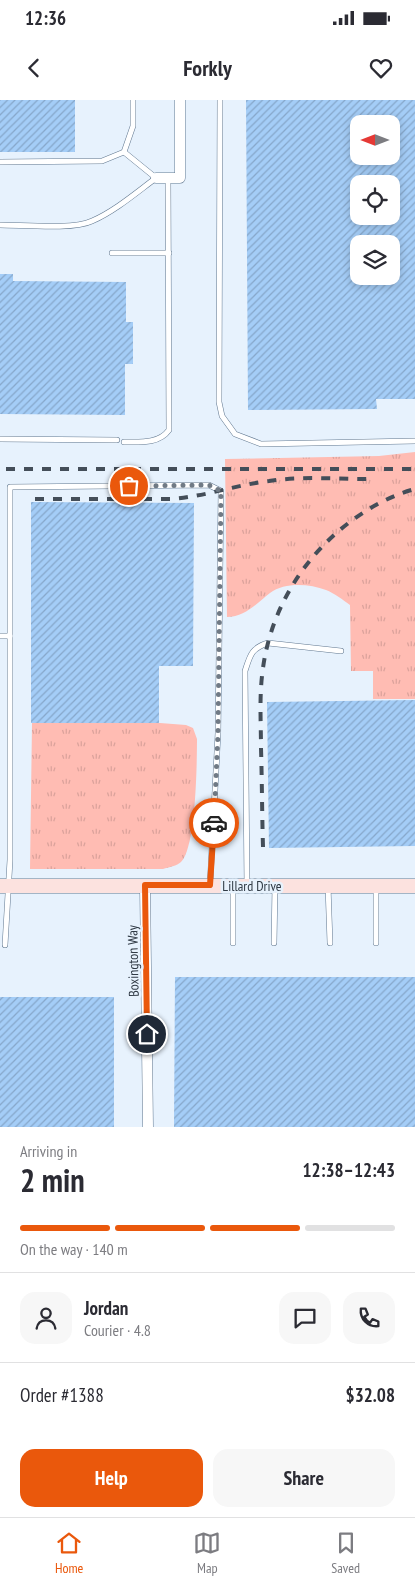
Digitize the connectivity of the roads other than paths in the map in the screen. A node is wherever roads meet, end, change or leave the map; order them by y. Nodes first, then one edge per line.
1 (133, 100) edge
2 (180, 100) edge
3 (220, 100) edge
4 (124, 152) junction
5 (0, 162) edge
6 (156, 178) junction
7 (168, 178) junction
8 (0, 226) edge
9 (112, 252) dead end
10 (169, 253) junction
11 (0, 439) edge
12 (117, 440) dead end
13 (415, 441) edge
14 (124, 442) dead end
15 (0, 636) edge
16 (10, 636) junction
17 (341, 651) dead end
18 (145, 885) junction
19 (210, 885) junction
20 (240, 885) junction
21 (4, 886) edge
22 (275, 886) junction
23 (328, 886) junction
24 (376, 886) junction
25 (415, 886) edge
26 (233, 943) dead end
27 (274, 943) dead end
28 (330, 943) dead end
29 (376, 943) dead end
30 (5, 945) dead end
31 (148, 1127) edge

1 - 4 lane
2 - 7 street
3 - 13 lane
4 - 5 lane
4 - 6 lane
6 - 7 street
6 - 8 lane
7 - 10 lane
9 - 10 lane
10 - 14 lane
11 - 12 lane
15 - 16 lane
16 - 19 lane
16 - 21 lane
17 - 20 lane
18 - 19 street, Lillard Drive
18 - 21 street, Lillard Drive
18 - 31 street, Boxington Way
19 - 20 street, Lillard Drive
20 - 22 street, Lillard Drive
20 - 26 lane
21 - 30 lane
22 - 23 street, Lillard Drive
22 - 27 lane
23 - 24 street, Lillard Drive
23 - 28 lane
24 - 25 street, Lillard Drive
24 - 29 lane

